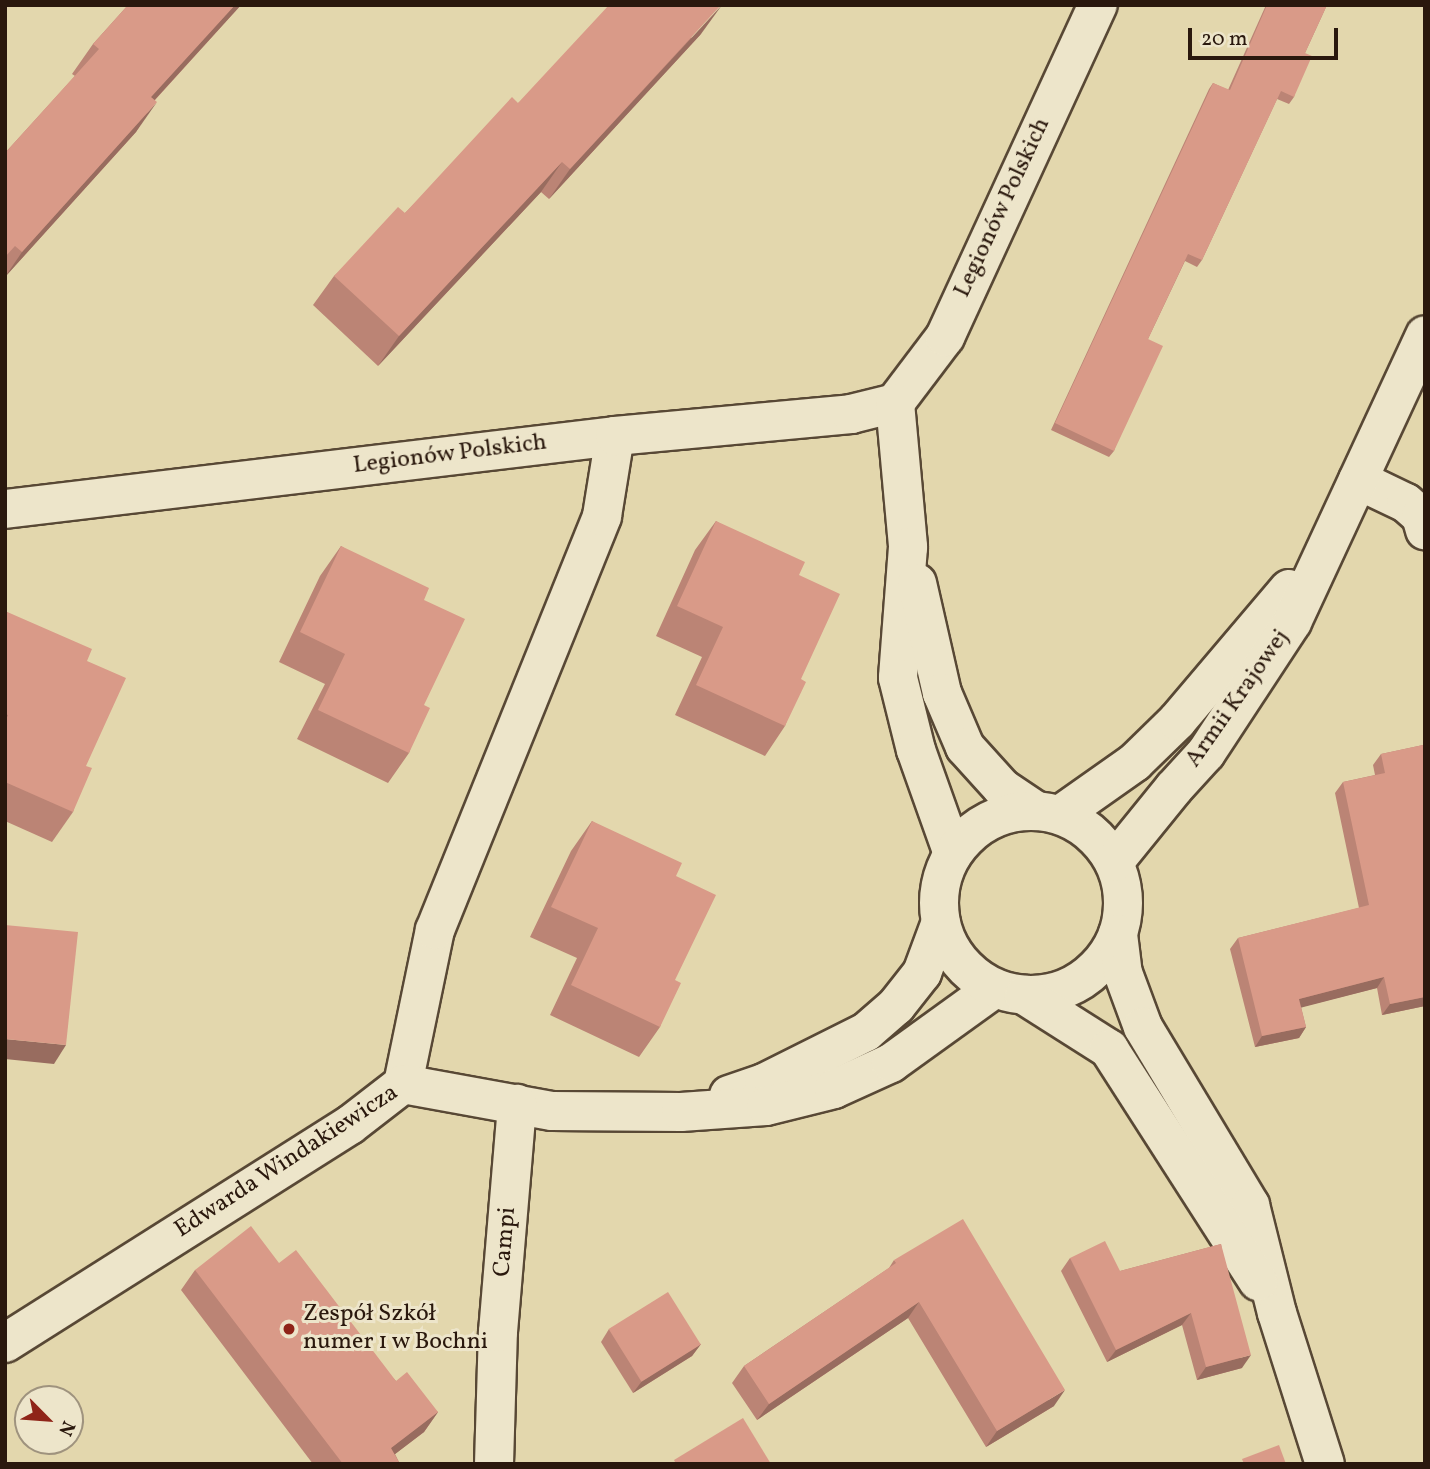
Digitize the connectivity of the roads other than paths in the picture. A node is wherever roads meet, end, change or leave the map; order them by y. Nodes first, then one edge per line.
1 (1098, 5) edge
2 (1425, 335) edge
3 (895, 402) junction
4 (615, 436) junction
5 (1358, 480) junction
6 (5, 509) edge
7 (1336, 521) junction
8 (1425, 530) edge
9 (908, 547) junction
10 (1047, 813) junction
11 (953, 854) junction
12 (1114, 862) junction
13 (941, 922) junction
14 (1118, 934) junction
15 (1010, 991) junction
16 (403, 1084) junction
17 (517, 1104) junction
18 (681, 1112) junction
19 (1277, 1313) junction
20 (5, 1343) edge
21 (494, 1464) edge
22 (1325, 1464) edge

1 - 3 street, Legionów Polskich
2 - 5 street, Armii Krajowej
3 - 4 street, Legionów Polskich
3 - 9 street
4 - 6 street, Legionów Polskich
4 - 16 street
5 - 7 street, Armii Krajowej
5 - 8 street
7 - 10 street, Armii Krajowej
7 - 12 street, Armii Krajowej
9 - 10 street
9 - 11 street
10 - 11 street
10 - 12 street
11 - 13 street
12 - 14 street
13 - 15 street
13 - 18 street, Edwarda Windakiewicza
14 - 15 street
14 - 19 street
15 - 18 street, Edwarda Windakiewicza
15 - 19 street
16 - 17 street, Edwarda Windakiewicza
16 - 20 street, Edwarda Windakiewicza
17 - 18 street, Edwarda Windakiewicza
17 - 21 street, Campi
19 - 22 street

